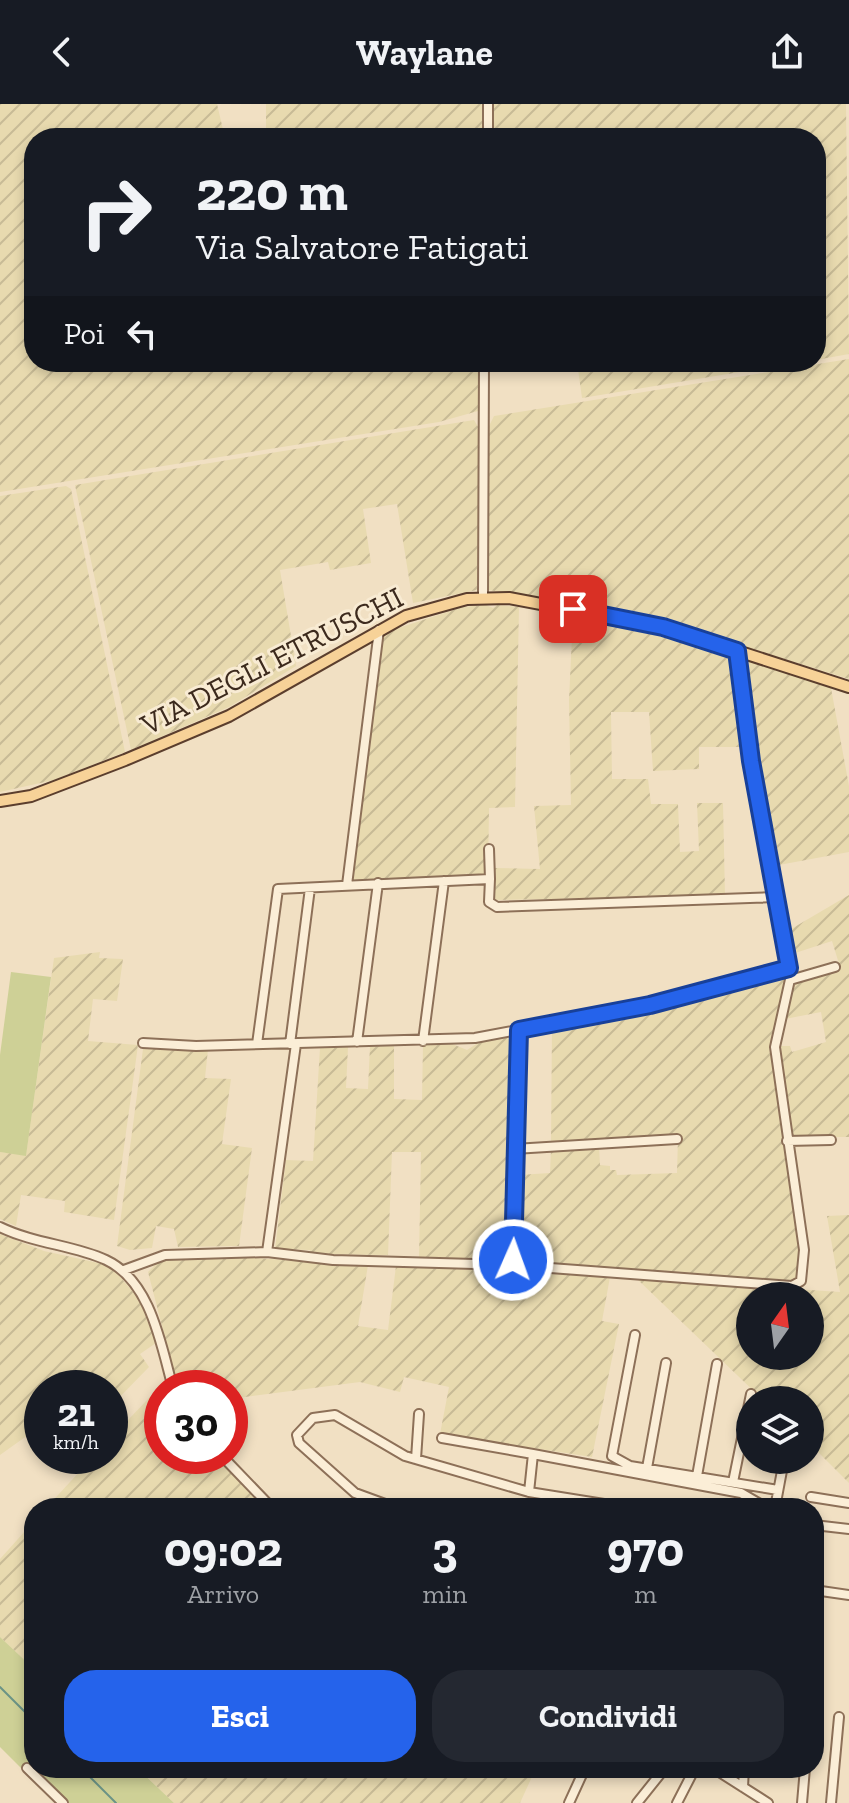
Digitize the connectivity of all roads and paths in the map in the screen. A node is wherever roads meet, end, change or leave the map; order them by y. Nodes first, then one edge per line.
1 (488, 104) edge
2 (488, 128) edge
3 (484, 372) edge
4 (483, 598) junction
5 (379, 630) junction
6 (737, 651) junction
7 (849, 687) edge
8 (0, 801) edge
9 (489, 849) dead end
10 (490, 879) junction
11 (444, 881) junction
12 (378, 883) junction
13 (347, 885) junction
14 (310, 888) junction
15 (776, 897) junction
16 (835, 967) dead end
17 (789, 968) junction
18 (790, 980) junction
19 (519, 1030) junction
20 (423, 1041) junction
21 (357, 1042) junction
22 (143, 1043) dead end
23 (257, 1044) junction
24 (293, 1044) junction
25 (677, 1139) dead end
26 (831, 1140) dead end
27 (787, 1141) junction
28 (514, 1149) junction
29 (0, 1227) edge
30 (267, 1252) junction
31 (510, 1265) junction
32 (124, 1270) junction
33 (635, 1335) dead end
34 (666, 1363) dead end
35 (717, 1364) dead end
36 (168, 1370) edge
37 (419, 1414) dead end
38 (442, 1438) dead end
39 (533, 1454) junction
40 (416, 1459) junction
41 (736, 1467) edge
42 (647, 1468) junction
43 (239, 1474) edge
44 (781, 1474) edge
45 (697, 1476) junction
46 (733, 1482) junction
47 (778, 1490) junction
48 (529, 1492) junction
49 (811, 1497) dead end
50 (262, 1498) edge
51 (369, 1498) edge
52 (566, 1498) edge
53 (750, 1498) edge
54 (777, 1498) edge
55 (817, 1498) edge
56 (824, 1499) edge
57 (849, 1503) edge
58 (824, 1526) edge
59 (849, 1529) edge
60 (824, 1591) edge
61 (849, 1595) edge
62 (839, 1717) dead end
63 (37, 1778) edge
64 (580, 1778) edge
65 (657, 1778) edge
66 (690, 1778) edge
67 (729, 1778) edge
68 (743, 1778) edge
69 (804, 1778) edge
70 (743, 1787) junction
71 (752, 1799) edge
72 (63, 1803) edge
73 (569, 1803) edge
74 (637, 1803) edge
75 (677, 1803) edge
76 (768, 1803) edge
77 (802, 1803) edge
78 (831, 1803) edge

1 - 2 street
3 - 4 street
4 - 5 main road, VIA DEGLI ETRUSCHI
4 - 6 main road, VIA DEGLI ETRUSCHI
5 - 8 main road, VIA DEGLI ETRUSCHI
5 - 13 street
6 - 7 main road, VIA DEGLI ETRUSCHI
6 - 15 street
9 - 10 street
10 - 11 street
10 - 15 street
11 - 12 street
11 - 20 street
12 - 13 street
12 - 21 street
13 - 14 street
14 - 23 street
14 - 24 street
15 - 17 street
16 - 18 street
17 - 18 street
17 - 19 street
18 - 27 street
19 - 20 street
19 - 28 street
20 - 21 street
21 - 24 street
22 - 23 street
23 - 24 street
24 - 30 street
25 - 28 street
26 - 27 street
27 - 31 street
28 - 31 street
29 - 32 street
30 - 31 street
30 - 32 street
32 - 36 street
33 - 42 street
34 - 42 street
35 - 45 street
37 - 40 street
38 - 39 street
39 - 48 street
39 - 53 street
40 - 48 street
40 - 51 street
41 - 46 street
42 - 45 street
43 - 50 street
44 - 47 street
45 - 46 street
46 - 47 street
47 - 54 street
48 - 52 street
49 - 55 street
56 - 57 street
58 - 59 street
60 - 61 street
62 - 78 street
63 - 72 street
64 - 73 street
65 - 74 street
66 - 75 street
67 - 70 street
68 - 70 street
69 - 77 street
70 - 71 street
71 - 76 street

